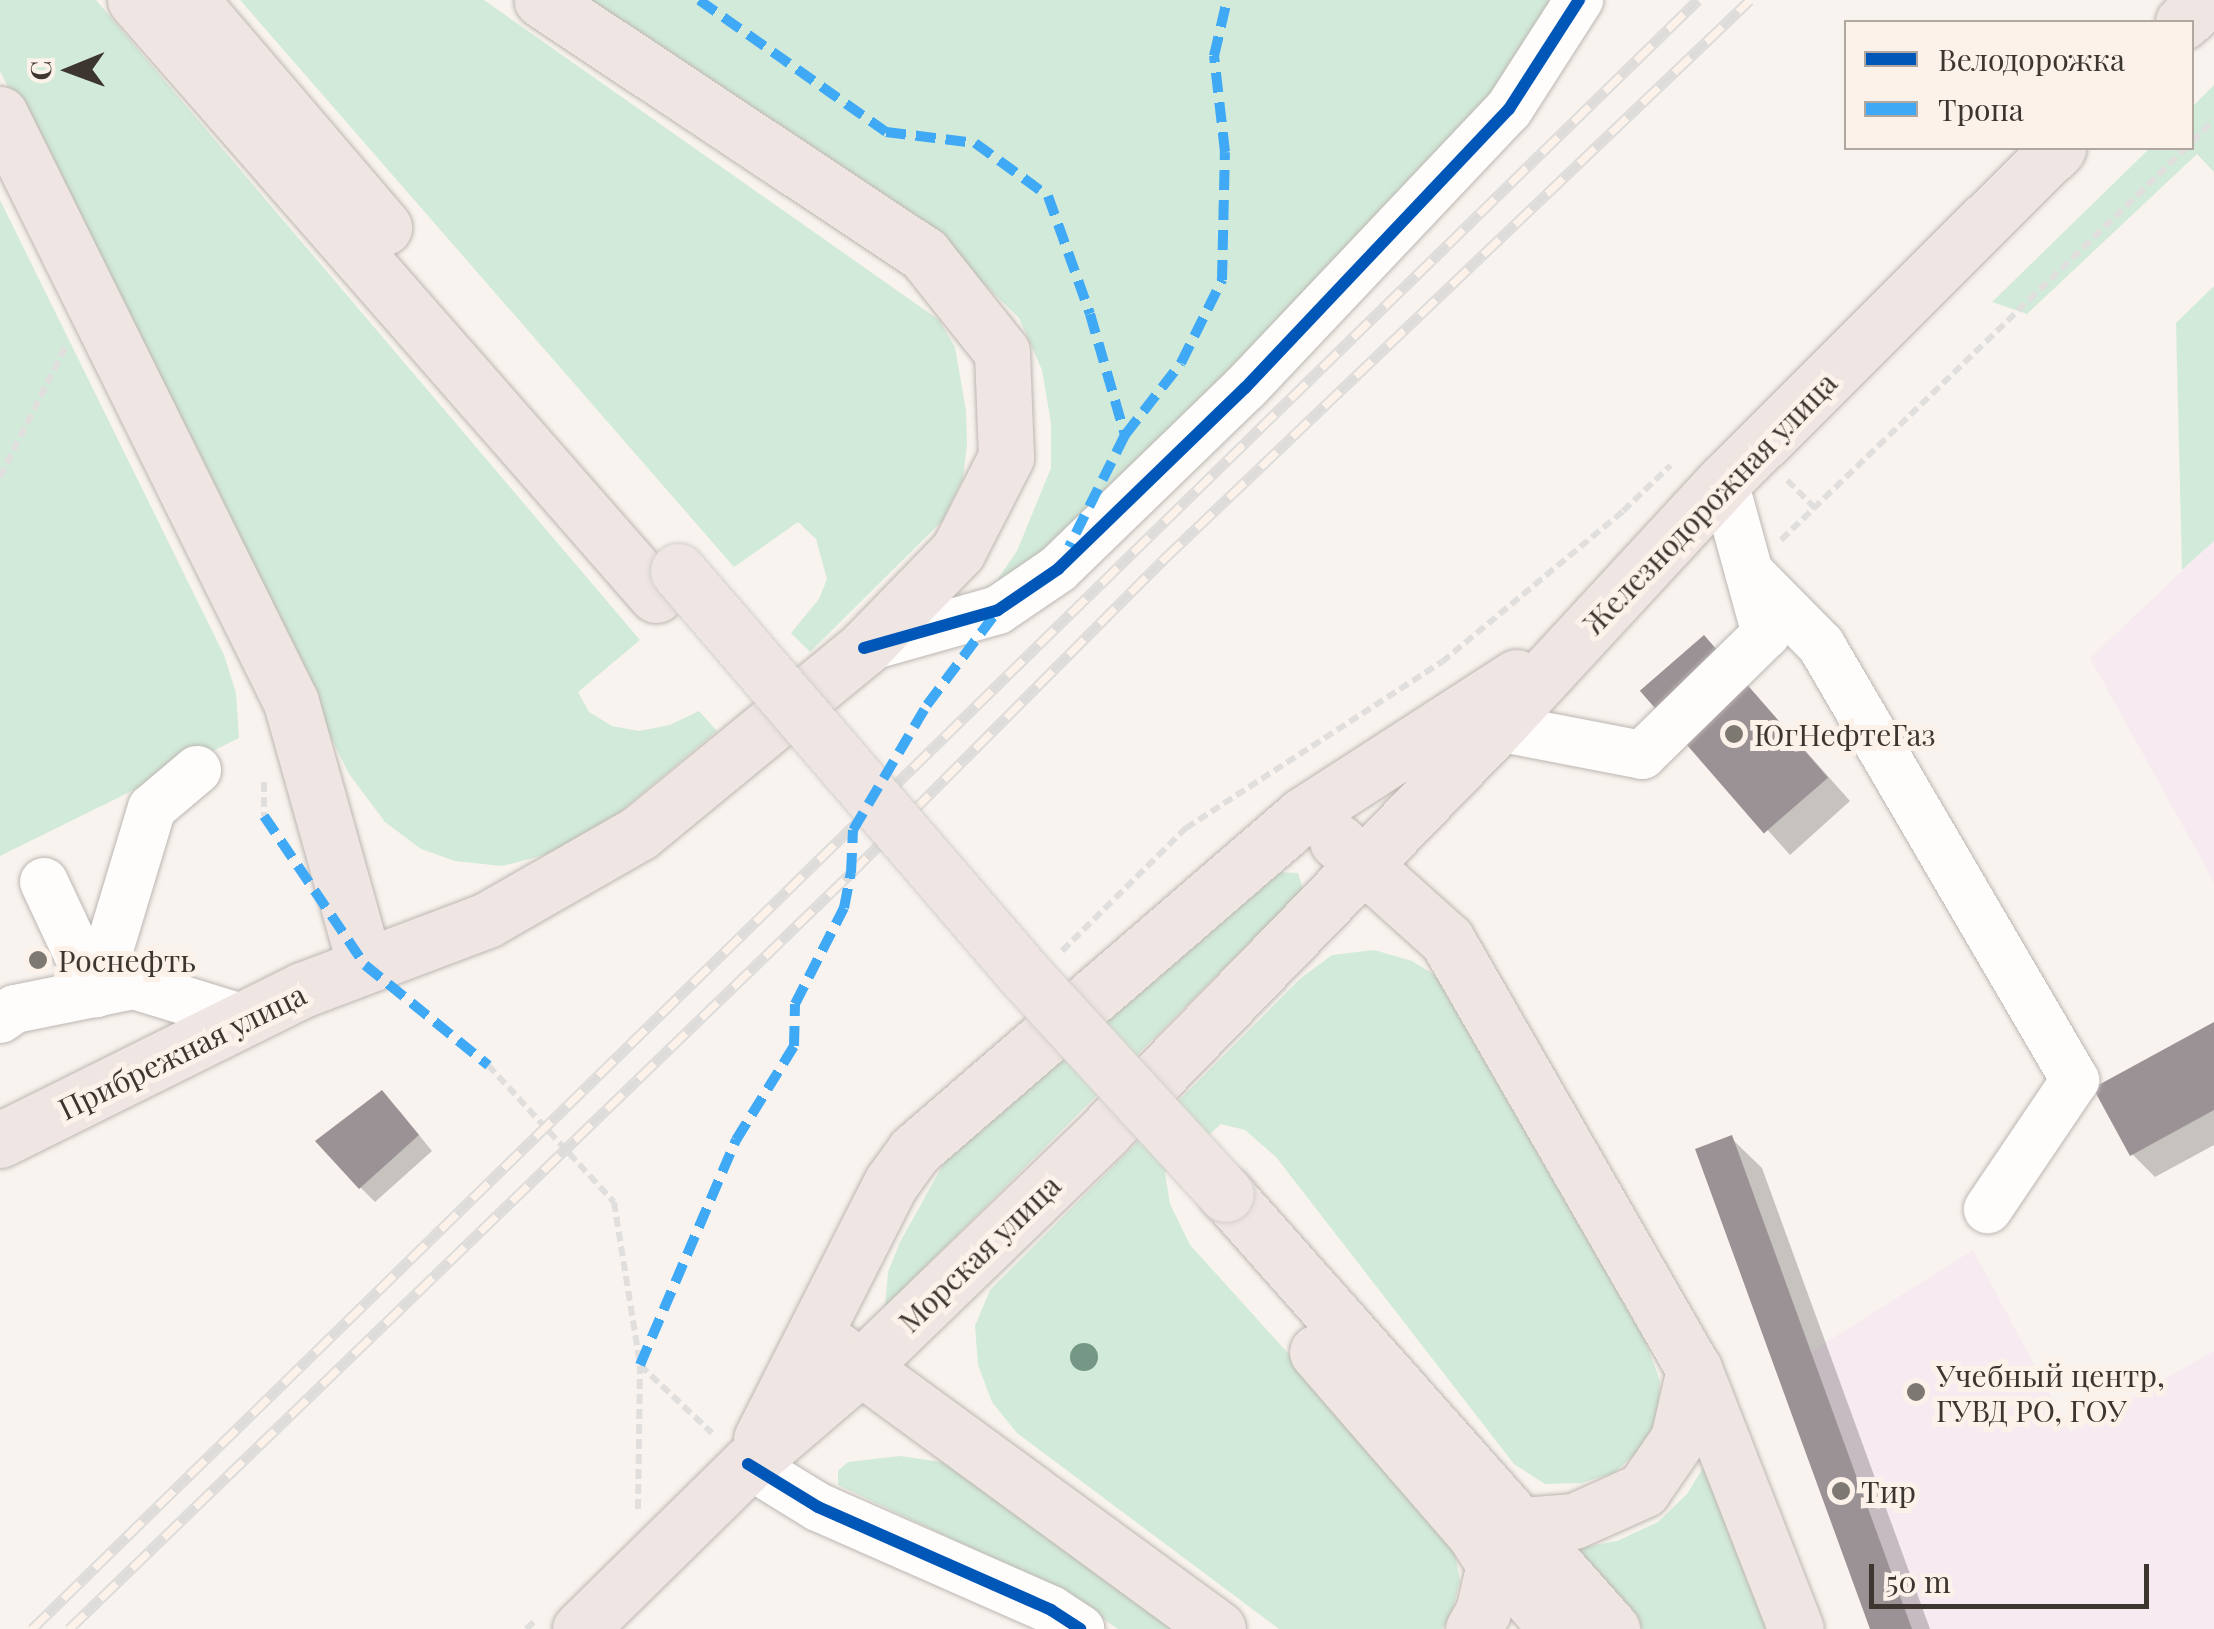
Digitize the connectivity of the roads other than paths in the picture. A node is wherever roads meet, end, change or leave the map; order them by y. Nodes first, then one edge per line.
1 (135, 0) edge
2 (190, 0) edge
3 (542, 0) edge
4 (1579, 0) edge
5 (2206, 0) edge
6 (2185, 20) edge
7 (0, 114) edge
8 (2056, 150) edge
9 (1724, 481) junction
10 (1749, 572) junction
11 (667, 583) junction
12 (1584, 632) junction
13 (864, 648) junction
14 (1497, 727) junction
15 (196, 770) dead end
16 (1303, 814) junction
17 (1365, 863) junction
18 (162, 877) dead end
19 (44, 882) dead end
20 (123, 904) junction
21 (365, 965) junction
22 (96, 993) junction
23 (241, 1018) junction
24 (0, 1019) edge
25 (0, 1140) edge
26 (1214, 1206) junction
27 (1988, 1209) dead end
28 (816, 1334) junction
29 (860, 1368) junction
30 (1694, 1370) junction
31 (730, 1449) junction
32 (1468, 1524) junction
33 (1522, 1524) junction
34 (560, 1622) edge
35 (1054, 1623) edge
36 (1218, 1629) edge
37 (1473, 1629) edge
38 (1557, 1629) edge
39 (1612, 1629) edge
40 (1796, 1629) edge

1 - 11 main road
2 - 11 main road
3 - 13 main road, Прибрежная улица
4 - 13 street
5 - 6 main road
7 - 21 main road
8 - 9 main road, Железнодорожная улица
9 - 10 street
9 - 12 main road, Железнодорожная улица
10 - 14 street
10 - 27 street
11 - 26 main road, bridge
12 - 14 main road, Железнодорожная улица
12 - 16 main road
13 - 21 main road, Прибрежная улица
14 - 17 main road, Железнодорожная улица
15 - 20 street
16 - 17 main road
16 - 28 main road
17 - 29 main road, Морская улица
17 - 30 main road
18 - 20 street
19 - 22 street
20 - 22 street
21 - 23 main road, Прибрежная улица
22 - 23 street
22 - 24 street
23 - 25 main road, Прибрежная улица
26 - 32 main road
26 - 33 main road
28 - 29 main road
28 - 31 main road
29 - 31 main road, Морская улица
29 - 36 main road
30 - 33 main road
30 - 40 main road
31 - 34 main road, Морская улица
31 - 35 street
32 - 37 main road
32 - 38 main road
33 - 39 main road

